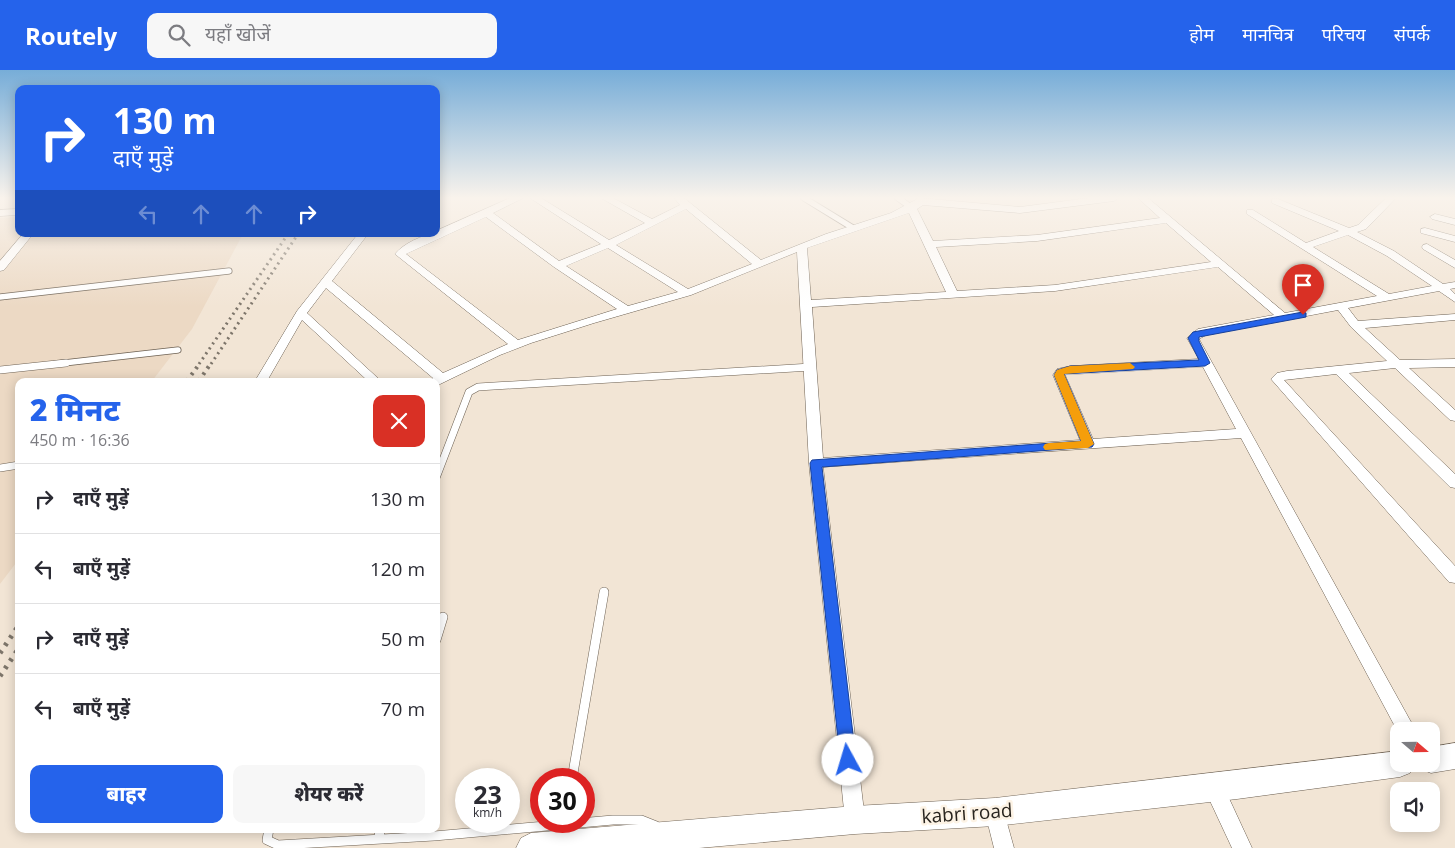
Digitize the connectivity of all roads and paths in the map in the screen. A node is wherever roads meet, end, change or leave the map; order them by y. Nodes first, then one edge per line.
1 (516, 234) edge
2 (594, 234) edge
3 (630, 234) edge
4 (723, 234) edge
5 (836, 234) edge
6 (925, 234) edge
7 (1063, 234) edge
8 (1184, 234) edge
9 (1287, 234) edge
10 (1343, 234) edge
11 (1354, 234) edge
12 (1436, 234) edge
13 (26, 237) edge
14 (362, 237) edge
15 (432, 237) edge
16 (1455, 240) edge
17 (610, 244) junction
18 (930, 244) junction
19 (1306, 246) junction
20 (1427, 246) dead end
21 (802, 247) junction
22 (759, 264) junction
23 (1220, 264) junction
24 (558, 265) junction
25 (1455, 265) edge
26 (0, 268) edge
27 (229, 272) dead end
28 (326, 282) junction
29 (1448, 287) edge
30 (687, 293) junction
31 (953, 294) junction
32 (0, 297) edge
33 (1388, 298) junction
34 (1455, 299) edge
35 (806, 304) junction
36 (1341, 307) junction
37 (626, 309) junction
38 (301, 313) junction
39 (1455, 317) edge
40 (1284, 318) junction
41 (1355, 325) junction
42 (516, 344) junction
43 (178, 350) dead end
44 (1205, 363) junction
45 (1455, 363) edge
46 (1399, 364) junction
47 (811, 367) junction
48 (0, 370) edge
49 (1339, 370) junction
50 (263, 378) edge
51 (372, 378) edge
52 (437, 378) edge
53 (440, 379) edge
54 (1455, 403) edge
55 (1440, 404) junction
56 (1455, 417) edge
57 (1246, 433) junction
58 (1088, 444) junction
59 (816, 463) junction
60 (15, 466) edge
61 (0, 468) edge
62 (440, 468) edge
63 (1455, 483) edge
64 (1455, 577) edge
65 (604, 592) dead end
66 (443, 617) dead end
67 (440, 627) edge
68 (1402, 722) edge
69 (1455, 756) edge
70 (1440, 758) edge
71 (1390, 765) edge
72 (574, 768) edge
73 (1214, 788) junction
74 (995, 812) junction
75 (855, 820) junction
76 (595, 821) edge
77 (530, 825) edge
78 (440, 830) edge
79 (268, 833) edge
80 (397, 833) edge
81 (380, 834) edge
82 (678, 834) junction
83 (531, 848) edge
84 (650, 848) edge
85 (1004, 848) edge
86 (1242, 848) edge

1 - 24 street
2 - 17 street
3 - 17 street
4 - 22 street
5 - 21 street
6 - 18 street
7 - 18 street
8 - 23 street
9 - 19 street
10 - 19 street
11 - 29 street
12 - 16 street
13 - 26 street
14 - 28 street
15 - 42 street
17 - 24 street
17 - 30 street
18 - 31 street
19 - 33 street
20 - 25 street
21 - 22 street
21 - 35 street
22 - 30 street
23 - 31 street
23 - 40 street
24 - 37 street
27 - 32 lane
28 - 38 street
28 - 52 street
29 - 33 street
29 - 34 street
30 - 37 street
31 - 35 street
33 - 36 street
35 - 47 street
36 - 40 street
36 - 41 street
37 - 42 street
38 - 50 street
38 - 51 street
39 - 41 street
40 - 44 street
41 - 46 street
42 - 53 street
43 - 48 lane
44 - 57 street
44 - 58 street
45 - 46 street
46 - 49 street
46 - 55 street
47 - 59 street
47 - 62 lane
49 - 63 street
49 - 64 street
54 - 55 street
55 - 56 street
57 - 58 street
57 - 68 street
58 - 59 street
59 - 75 street
60 - 61 lane
65 - 72 lane
66 - 67 lane
69 - 70 street
71 - 73 street, kabri road
73 - 74 street, kabri road
73 - 86 street
74 - 75 street, kabri road
74 - 85 street
75 - 82 street, kabri road
76 - 82 lane
77 - 78 lane
79 - 81 lane
80 - 81 lane
82 - 83 street, kabri road
82 - 84 street

